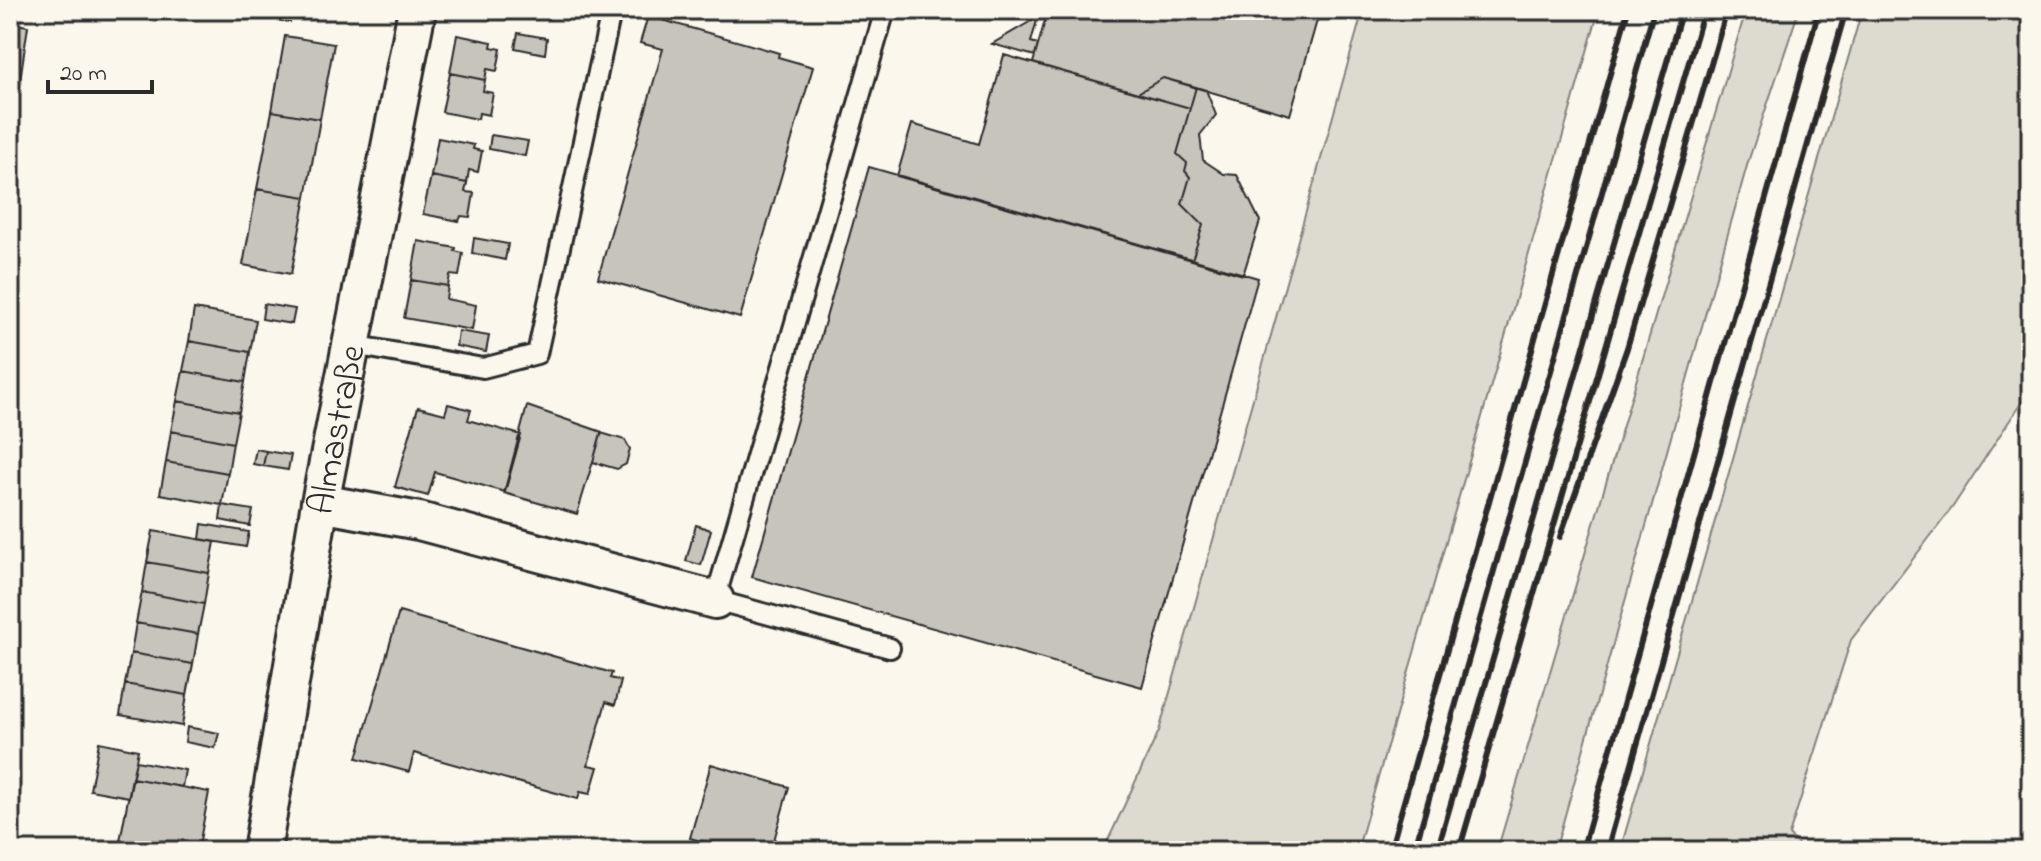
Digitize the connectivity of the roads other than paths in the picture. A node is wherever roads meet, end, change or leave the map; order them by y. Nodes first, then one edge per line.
1 (417, 10) edge
2 (885, 10) edge
3 (611, 12) edge
4 (353, 345) junction
5 (320, 503) junction
6 (715, 600) junction
7 (890, 648) dead end
8 (262, 851) edge

1 - 4 street, Almastraße
2 - 6 lane
3 - 4 lane
4 - 5 street, Almastraße
5 - 6 street
5 - 8 street, Almastraße
6 - 7 lane

